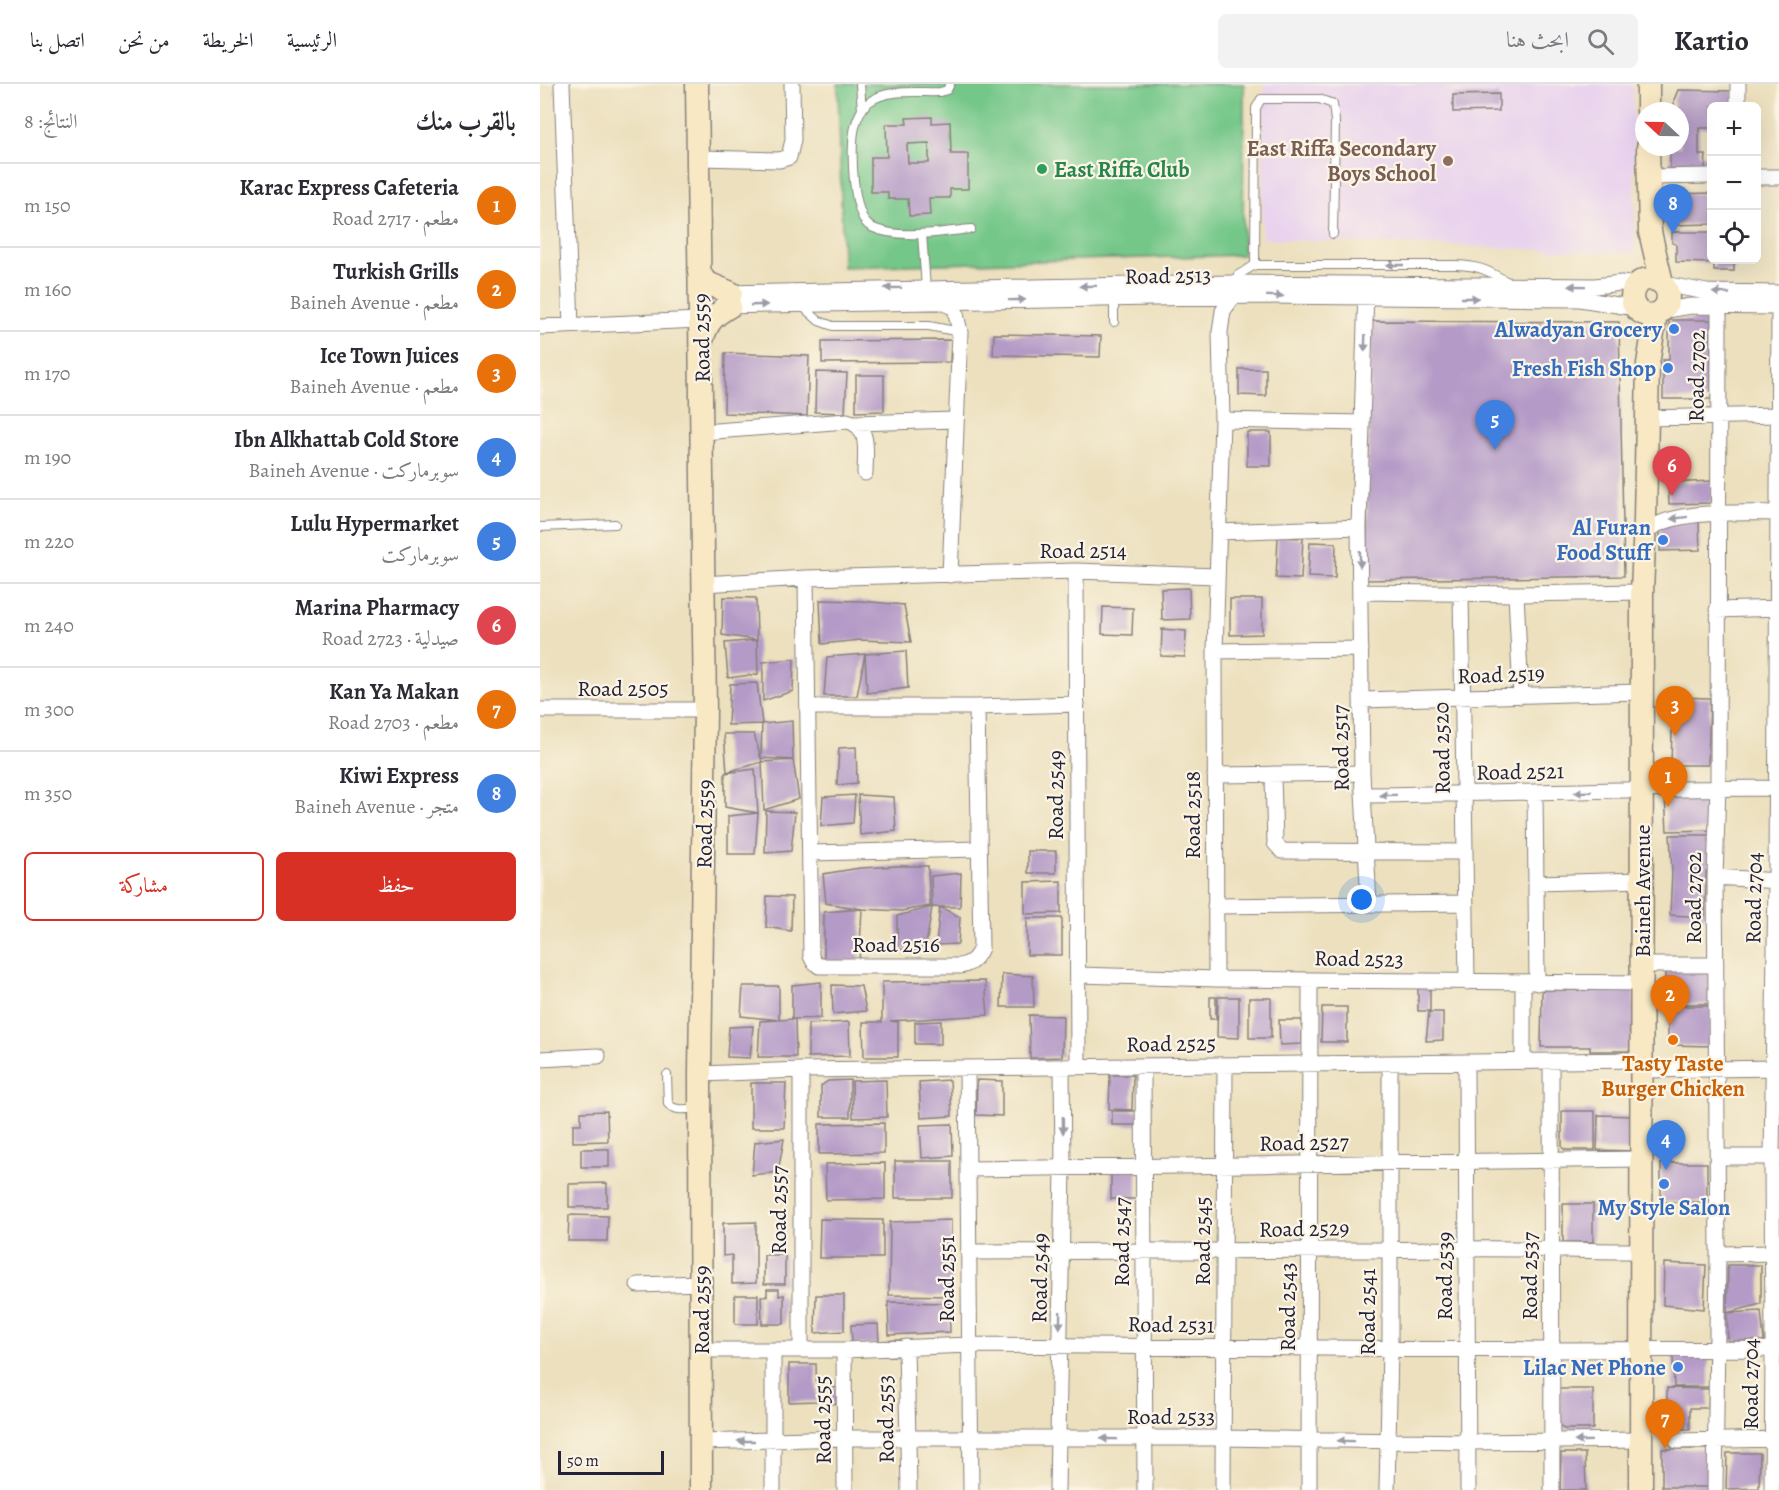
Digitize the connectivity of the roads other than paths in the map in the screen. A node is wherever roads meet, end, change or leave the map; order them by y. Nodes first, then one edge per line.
1 (562, 84) edge
2 (697, 84) edge
3 (792, 84) edge
4 (860, 84) edge
5 (950, 84) edge
6 (1648, 84) edge
7 (1738, 84) edge
8 (1648, 102) edge
9 (1738, 102) edge
10 (862, 110) junction
11 (1648, 156) edge
12 (699, 158) junction
13 (1707, 176) edge
14 (1648, 177) junction
15 (1761, 177) edge
16 (1779, 177) edge
17 (971, 229) dead end
18 (922, 234) junction
19 (1333, 234) dead end
20 (1255, 265) junction
21 (1650, 283) junction
22 (1511, 285) junction
23 (926, 288) junction
24 (1233, 290) junction
25 (1366, 291) junction
26 (1779, 293) edge
27 (963, 295) junction
28 (700, 298) junction
29 (1114, 298) junction
30 (730, 300) junction
31 (983, 301) junction
32 (940, 302) junction
33 (799, 303) junction
34 (1719, 306) junction
35 (1779, 307) edge
36 (1647, 311) junction
37 (1114, 322) dead end
38 (571, 326) junction
39 (540, 327) edge
40 (960, 332) junction
41 (700, 344) junction
42 (1778, 415) edge
43 (1718, 416) junction
44 (1647, 418) junction
45 (956, 420) junction
46 (1222, 420) junction
47 (855, 423) junction
48 (1362, 423) junction
49 (703, 432) junction
50 (865, 473) dead end
51 (1718, 513) junction
52 (1778, 513) edge
53 (615, 524) dead end
54 (540, 527) edge
55 (1359, 527) junction
56 (1219, 532) junction
57 (1644, 534) junction
58 (1076, 571) junction
59 (950, 574) junction
60 (1216, 576) junction
61 (806, 578) junction
62 (703, 584) junction
63 (1360, 592) junction
64 (1642, 592) junction
65 (1461, 593) junction
66 (1516, 594) junction
67 (1779, 608) edge
68 (1717, 610) junction
69 (1361, 649) junction
70 (1215, 651) junction
71 (1641, 692) junction
72 (1521, 696) junction
73 (1463, 698) junction
74 (1362, 700) junction
75 (1077, 704) junction
76 (808, 707) junction
77 (977, 707) junction
78 (540, 710) edge
79 (705, 710) junction
80 (1362, 773) junction
81 (1215, 776) junction
82 (1273, 776) junction
83 (1718, 787) junction
84 (1777, 788) edge
85 (1642, 790) junction
86 (1535, 793) junction
87 (1464, 794) junction
88 (1363, 795) junction
89 (979, 849) junction
90 (1366, 851) junction
91 (1465, 852) junction
92 (810, 854) junction
93 (1715, 877) junction
94 (1642, 880) junction
95 (1778, 880) edge
96 (1536, 883) junction
97 (1466, 903) junction
98 (1369, 904) junction
99 (1215, 906) junction
100 (1716, 966) junction
101 (1641, 974) junction
102 (1078, 975) junction
103 (1216, 979) junction
104 (1310, 980) junction
105 (1467, 982) junction
106 (1530, 983) junction
107 (598, 1056) dead end
108 (540, 1059) edge
109 (1551, 1061) junction
110 (1466, 1062) junction
111 (1523, 1062) junction
112 (1390, 1063) junction
113 (1310, 1064) junction
114 (1225, 1065) junction
115 (1641, 1065) junction
116 (1143, 1066) junction
117 (1070, 1067) junction
118 (967, 1068) junction
119 (1716, 1068) junction
120 (1777, 1068) edge
121 (801, 1070) junction
122 (700, 1074) junction
123 (667, 1075) dead end
124 (700, 1108) junction
125 (1717, 1157) junction
126 (1775, 1157) edge
127 (1641, 1159) junction
128 (1552, 1161) junction
129 (1466, 1162) junction
130 (1390, 1164) junction
131 (1310, 1165) junction
132 (1225, 1166) junction
133 (1143, 1167) junction
134 (1063, 1168) junction
135 (968, 1169) junction
136 (1467, 1248) junction
137 (1143, 1250) junction
138 (1310, 1250) junction
139 (1390, 1250) junction
140 (968, 1251) junction
141 (1552, 1251) junction
142 (1641, 1251) junction
143 (1062, 1252) junction
144 (1224, 1252) junction
145 (1776, 1253) edge
146 (1718, 1254) junction
147 (700, 1283) junction
148 (638, 1285) dead end
149 (969, 1345) junction
150 (1060, 1346) junction
151 (1143, 1346) junction
152 (906, 1347) junction
153 (1223, 1347) junction
154 (1310, 1348) junction
155 (1390, 1349) junction
156 (1467, 1349) junction
157 (1776, 1349) edge
158 (701, 1350) junction
159 (773, 1350) junction
160 (801, 1350) junction
161 (844, 1350) junction
162 (1552, 1350) junction
163 (1642, 1350) junction
164 (1717, 1350) junction
165 (845, 1438) junction
166 (1058, 1438) junction
167 (1223, 1438) junction
168 (908, 1439) junction
169 (970, 1439) junction
170 (1776, 1439) edge
171 (1144, 1440) junction
172 (1642, 1440) junction
173 (1716, 1440) junction
174 (773, 1441) junction
175 (1309, 1441) junction
176 (1677, 1441) dead end
177 (701, 1442) junction
178 (1387, 1442) junction
179 (1468, 1442) junction
180 (1552, 1442) junction
181 (701, 1490) edge
182 (772, 1490) edge
183 (845, 1490) edge
184 (909, 1490) edge
185 (971, 1490) edge
186 (1057, 1490) edge
187 (1145, 1490) edge
188 (1223, 1490) edge
189 (1309, 1490) edge
190 (1387, 1490) edge
191 (1468, 1490) edge
192 (1552, 1490) edge
193 (1641, 1490) edge
194 (1715, 1490) edge
195 (1772, 1490) edge

1 - 38 street
2 - 12 street, Road 2559
3 - 12 street
4 - 10 lane
5 - 10 lane
6 - 8 street
7 - 9 street
10 - 18 lane
11 - 14 street
12 - 28 street, Road 2559
13 - 14 street
14 - 21 street
15 - 16 street
17 - 18 lane
18 - 23 lane
19 - 20 lane
22 -> 20 lane
20 - 24 lane
21 -> 22 street, Road 2513
26 -> 21 street, Road 2513
21 - 36 street
21 - 36 street
22 - 25 street, Road 2513
23 - 27 street, Road 2513
23 -> 30 street, Road 2513
24 - 25 street, Road 2513
24 -> 27 street, Road 2513
24 - 29 street, Road 2513
24 - 46 street, Road 2518
25 -> 36 street, Road 2513
25 -> 48 street, Road 2517
27 - 31 street, Road 2513
27 - 32 street, Road 2513
28 - 30 street, Road 2513
28 - 30 street
28 - 38 street, Road 2513
28 - 41 street, Road 2559
31 -> 29 street, Road 2513
29 - 37 lane
30 -> 33 street, Road 2513
30 - 41 street
31 - 40 street
32 - 33 street, Road 2513
32 - 40 street
33 - 40 lane
34 - 35 street, Road 2513
34 - 36 street, Road 2513
34 - 43 street, Road 2702
35 - 42 street, Road 2704
36 - 44 street, Baineh Avenue
38 - 39 street, Road 2513
40 - 45 street
41 - 49 street, Road 2559
42 - 43 street
42 - 52 street, Road 2704
43 - 44 street
43 - 51 street, Road 2702
44 - 57 street, Baineh Avenue
45 - 47 street
45 - 59 street
46 - 48 street
46 - 56 street, Road 2518
47 - 49 street
47 - 50 street
48 - 55 street, Road 2517
49 - 62 street, Road 2559
51 - 52 street
51 -> 57 street
51 - 68 street, Road 2702
52 - 67 street, Road 2704
53 - 54 lane
55 - 56 street
55 -> 63 street, Road 2517
56 - 60 street, Road 2518
57 - 64 street, Baineh Avenue
58 - 59 street, Road 2514
58 - 60 street, Road 2514
58 - 75 street, Road 2549
59 - 61 street, Road 2514
60 - 70 street, Road 2518
61 - 62 street, Road 2514
61 - 76 street, Road 2516
62 - 79 street, Road 2559
63 - 65 street
63 - 69 street, Road 2517
64 - 66 street
64 - 71 street, Baineh Avenue
65 - 66 street
65 - 73 street, Road 2520
66 - 72 street
67 - 68 street
67 - 84 street, Road 2704
68 - 83 street, Road 2702
69 - 70 street
69 - 74 street, Road 2517
70 - 81 street, Road 2518
71 - 72 street, Road 2519
71 - 85 street, Baineh Avenue
72 - 73 street, Road 2519
73 - 74 street, Road 2519
73 - 87 street, Road 2520
74 - 80 street, Road 2517
75 - 77 street
75 - 102 street, Road 2549
76 - 77 street
76 - 92 street, Road 2516
77 - 89 street, Road 2516
78 - 79 street, Road 2505
79 - 122 street, Road 2559
80 - 82 street
80 - 88 street, Road 2517
81 - 82 street
81 - 99 street, Road 2518
82 - 90 street
83 - 84 street, Road 2521
83 - 85 street, Road 2521
83 - 93 street, Road 2702
84 - 95 street, Road 2704
85 -> 86 street, Road 2521
85 - 94 street, Baineh Avenue
86 - 87 street, Road 2521
86 - 96 street
87 -> 88 street, Road 2521
87 - 91 street, Road 2520
88 - 90 street, Road 2517
89 - 92 street
89 - 92 street, Road 2516
90 - 91 street
90 - 98 street, Road 2517
91 - 97 street, Road 2520
93 - 95 street
93 - 100 street, Road 2702
94 - 96 street
94 - 101 street, Baineh Avenue
95 - 120 street, Road 2704
96 - 106 street
97 - 98 street
97 - 105 street, Road 2520
98 - 99 street
99 - 103 street, Road 2518
100 - 101 street, Road 2523
100 - 119 street, Road 2702
101 - 106 street, Road 2523
101 - 115 street, Baineh Avenue
102 - 103 street, Road 2523
102 - 117 street, Road 2549
103 - 104 street, Road 2523
104 - 105 street, Road 2523
104 - 113 street, Road 2543
105 - 106 street, Road 2523
106 - 111 street
107 - 108 street
109 - 111 street, Road 2525
109 - 115 street, Road 2525
109 - 128 street, Road 2537
110 - 111 street, Road 2525
110 - 112 street, Road 2525
110 - 129 street, Road 2539
112 - 113 street, Road 2525
112 - 130 street, Road 2541
113 - 114 street, Road 2525
113 - 131 street, Road 2543
114 - 116 street, Road 2525
114 - 132 street, Road 2545
115 - 119 street, Road 2525
115 - 127 street, Baineh Avenue
116 - 117 street, Road 2525
116 - 133 street, Road 2547
117 - 118 street, Road 2525
117 -> 134 street, Road 2549
118 - 121 street, Road 2525
118 - 135 street, Road 2551
119 - 120 street, Road 2525
119 - 125 street, Road 2702
120 - 126 street, Road 2704
121 - 122 street, Road 2525
121 - 160 street, Road 2557
122 - 124 street, Road 2559
123 - 124 lane
124 - 147 street, Road 2559
125 - 126 street
125 - 146 street, Road 2702
126 - 145 street, Road 2704
127 - 128 street, Road 2527
127 - 142 street, Baineh Avenue
128 - 129 street, Road 2527
128 - 141 street, Road 2537
129 - 130 street, Road 2527
129 - 136 street, Road 2539
130 - 131 street, Road 2527
130 - 139 street, Road 2541
131 - 132 street, Road 2527
131 - 138 street, Road 2543
132 - 133 street, Road 2527
132 - 144 street, Road 2545
133 - 134 street, Road 2527
133 - 137 street, Road 2547
134 - 135 street, Road 2527
134 - 143 street, Road 2549
135 - 140 street, Road 2551
136 - 139 street, Road 2529
136 - 141 street, Road 2529
136 - 156 street, Road 2539
137 - 143 street, Road 2529
137 - 144 street, Road 2529
137 - 151 street, Road 2547
138 - 139 street, Road 2529
138 - 144 street, Road 2529
138 - 154 street, Road 2543
139 - 155 street, Road 2541
140 - 143 street, Road 2529
140 - 149 street, Road 2551
141 - 142 street, Road 2529
141 - 162 street, Road 2537
142 - 163 street, Baineh Avenue
143 -> 150 street, Road 2549
144 - 153 street, Road 2545
145 - 146 street
145 - 157 street, Road 2704
146 - 164 street, Road 2702
147 - 148 street
147 - 158 street, Road 2559
149 - 150 street, Road 2531
149 - 152 street, Road 2531
149 - 169 street, Road 2551
150 - 151 street, Road 2531
150 - 166 street, Road 2549
151 - 153 street, Road 2531
151 - 171 street, Road 2547
152 - 161 street, Road 2531
152 - 168 street, Road 2553
153 - 154 street, Road 2531
153 - 167 street, Road 2545
154 - 155 street, Road 2531
154 - 175 street, Road 2543
155 - 156 street, Road 2531
155 - 178 street, Road 2541
156 - 162 street, Road 2531
156 - 179 street, Road 2539
157 - 164 street, Road 2531
157 - 170 street, Road 2704
158 - 159 street, Road 2531
158 - 177 street, Road 2559
159 - 160 street, Road 2531
159 - 174 street
160 - 161 street, Road 2531
161 - 165 street, Road 2555
162 - 163 street, Road 2531
162 - 180 street, Road 2537
163 - 164 street, Road 2531
163 - 172 street, Baineh Avenue
164 - 173 street, Road 2702
165 - 168 street, Road 2533
165 - 174 street, Road 2533
165 - 183 street, Road 2555
166 - 169 street, Road 2533
171 -> 166 street, Road 2533
166 - 186 street, Road 2549
167 - 171 street, Road 2533
167 - 175 street, Road 2533
167 - 188 street, Road 2545
168 - 169 street, Road 2533
168 - 184 street, Road 2553
169 - 185 street, Road 2551
170 - 173 street
170 - 195 street, Road 2704
171 - 187 street, Road 2547
172 -> 180 street, Road 2533
172 - 193 street, Baineh Avenue
173 - 176 street
173 - 194 street, Road 2702
174 -> 177 street, Road 2533
174 - 182 street
178 -> 175 street, Road 2533
175 - 189 street, Road 2543
177 - 181 street, Road 2559
178 - 179 street, Road 2533
178 - 190 street, Road 2541
179 - 180 street, Road 2533
179 - 191 street, Road 2539
180 - 192 street, Road 2537

